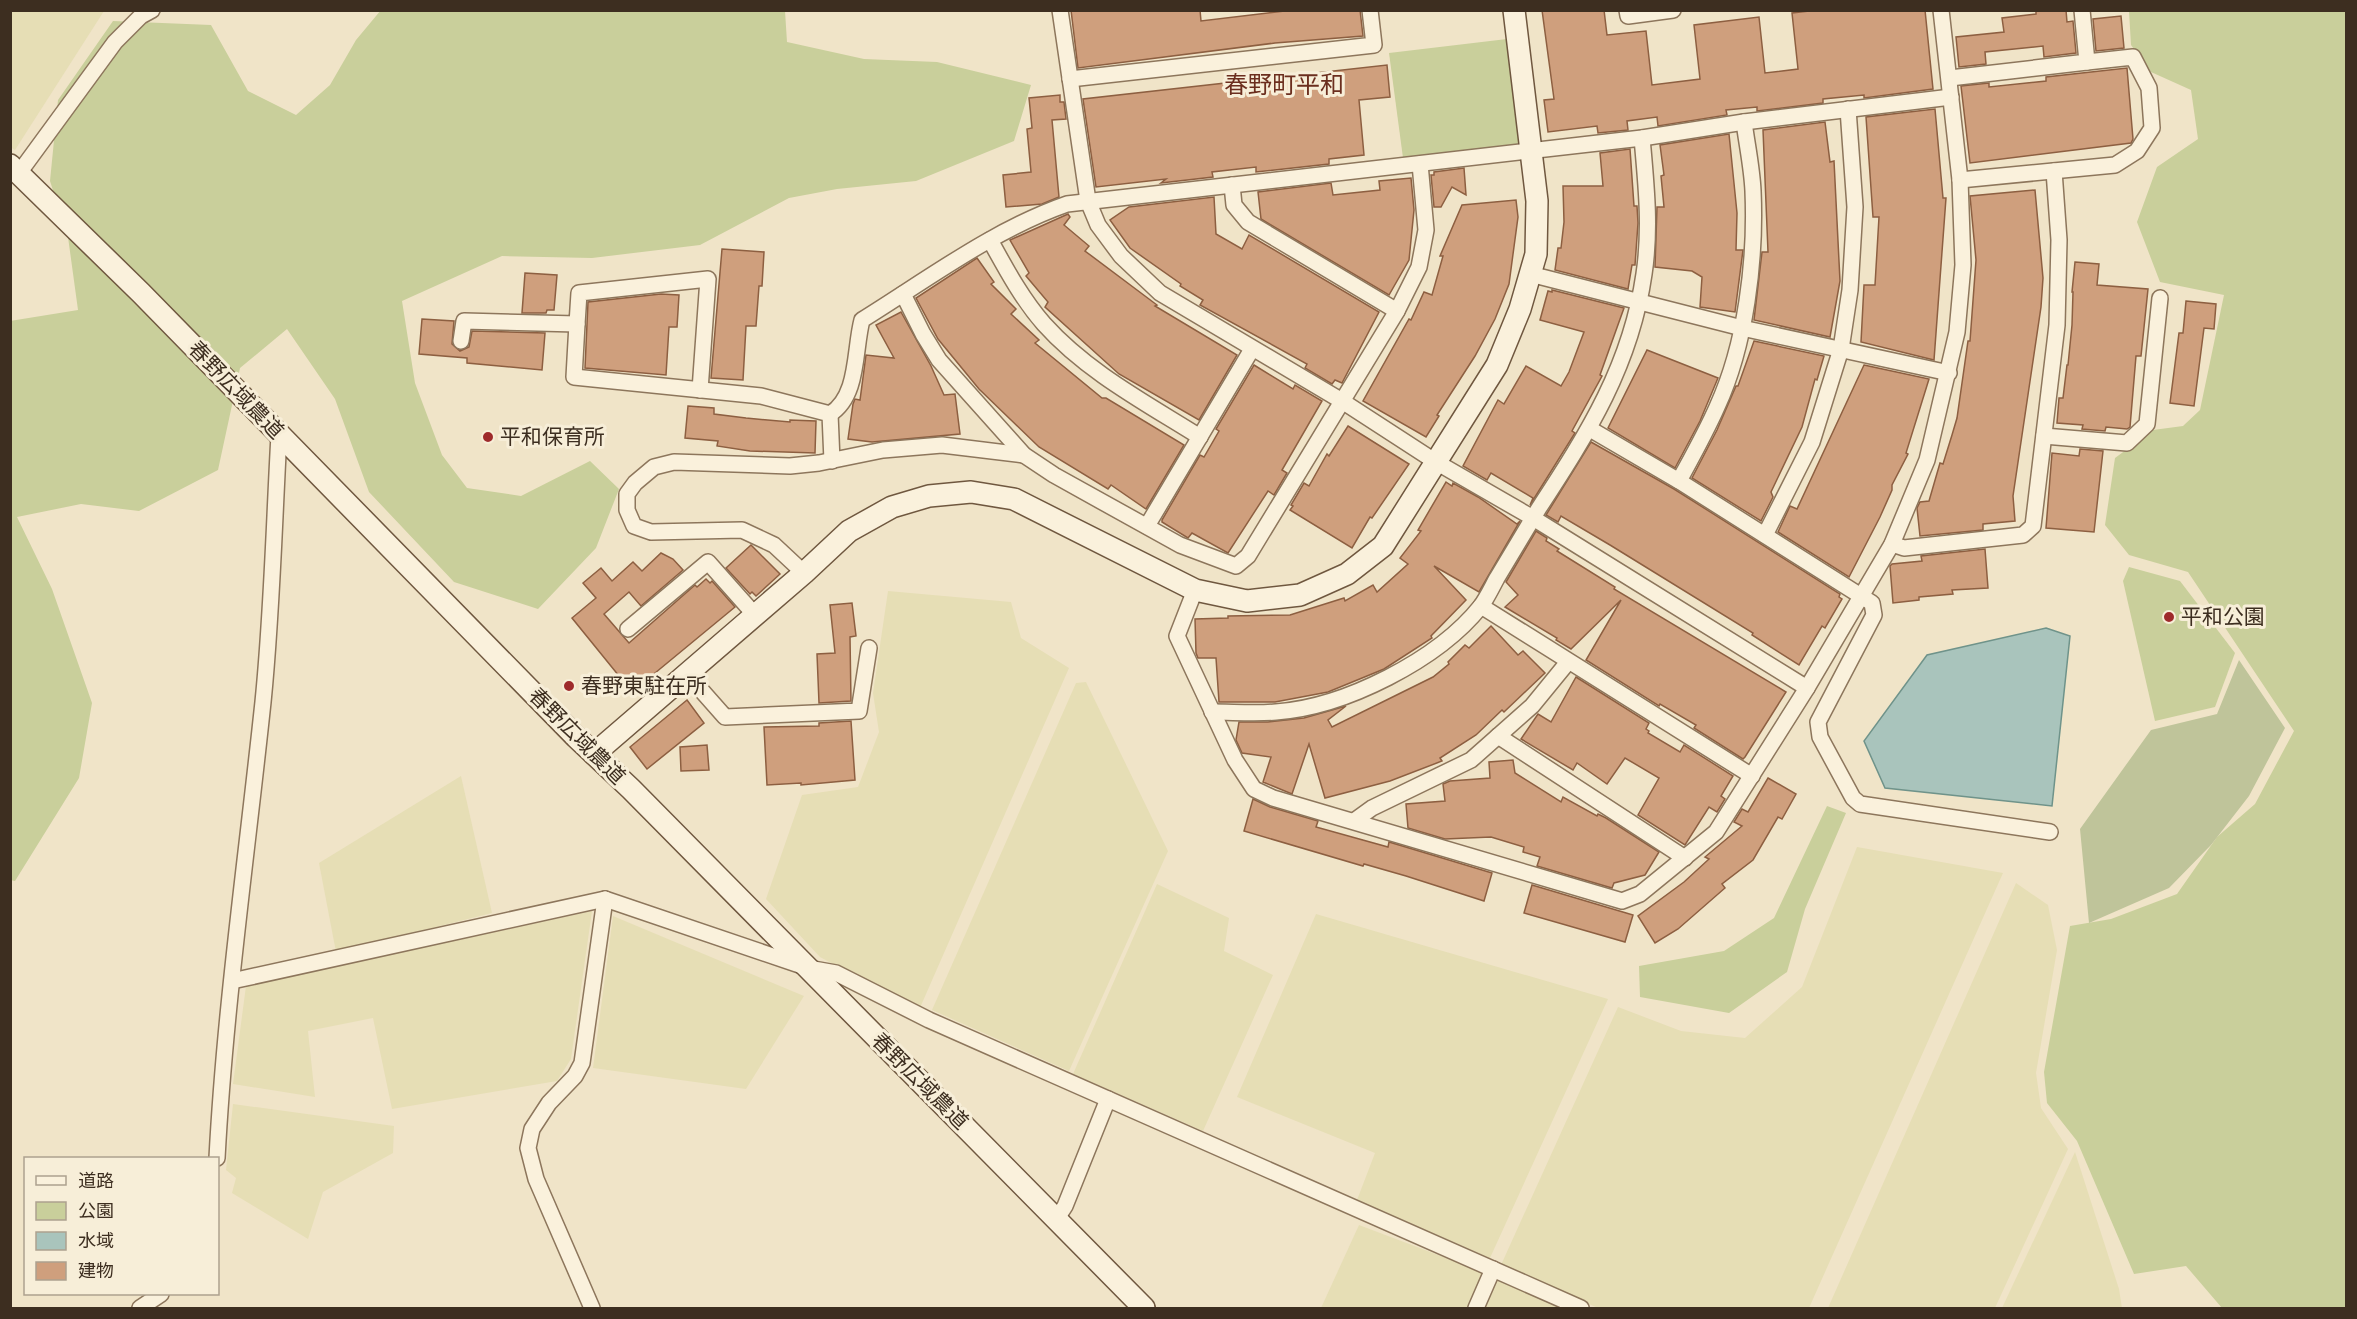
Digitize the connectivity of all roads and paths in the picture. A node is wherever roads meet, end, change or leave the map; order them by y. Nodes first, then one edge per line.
1 (152, 10) edge
2 (1060, 10) edge
3 (1370, 10) edge
4 (1514, 10) edge
5 (1627, 10) edge
6 (1673, 10) edge
7 (1941, 10) edge
8 (2082, 10) edge
9 (2087, 62) junction
10 (1950, 78) junction
11 (1070, 79) junction
12 (1951, 98) junction
13 (1848, 110) junction
14 (1744, 122) junction
15 (1642, 138) junction
16 (1531, 149) junction
17 (1420, 164) junction
18 (15, 169) edge
19 (2054, 171) junction
20 (1960, 180) junction
21 (1232, 185) junction
22 (1088, 201) junction
23 (990, 240) junction
24 (1530, 274) junction
25 (903, 294) junction
26 (2160, 298) dead end
27 (1639, 302) junction
28 (1397, 311) junction
29 (577, 324) junction
30 (1742, 328) junction
31 (461, 341) dead end
32 (1252, 349) junction
33 (1841, 349) junction
34 (1949, 373) junction
35 (700, 390) junction
36 (1342, 401) junction
37 (830, 414) junction
38 (1590, 429) junction
39 (279, 435) junction
40 (2044, 436) junction
41 (1200, 437) junction
42 (1024, 455) junction
43 (832, 461) junction
44 (1436, 462) junction
45 (1680, 481) junction
46 (1533, 518) junction
47 (1147, 526) junction
48 (1765, 535) junction
49 (1892, 544) junction
50 (804, 573) junction
51 (1195, 590) junction
52 (1861, 596) junction
53 (1481, 606) junction
54 (755, 615) junction
55 (628, 629) dead end
56 (869, 648) dead end
57 (1568, 662) junction
58 (687, 674) junction
59 (1807, 688) junction
60 (1212, 711) junction
61 (1498, 736) junction
62 (594, 754) junction
63 (1752, 776) junction
64 (1354, 821) junction
65 (2050, 832) dead end
66 (1685, 858) junction
67 (605, 899) junction
68 (808, 968) junction
69 (232, 981) junction
70 (1108, 1099) junction
71 (217, 1157) edge
72 (1056, 1220) junction
73 (1492, 1269) junction
74 (157, 1295) edge
75 (140, 1308) edge
76 (592, 1308) edge
77 (1144, 1308) edge
78 (1476, 1308) edge
79 (1581, 1308) edge

1 - 18 street
2 - 11 street
3 - 11 street
4 - 16 street
5 - 6 street
7 - 10 street
8 - 9 street
9 - 10 street
9 - 19 street
10 - 12 street
11 - 22 street
12 - 13 street
12 - 20 street
13 - 14 street
13 - 33 street
14 - 15 street
14 - 30 street
15 - 16 street
15 - 27 street
16 - 17 street
16 - 24 street
17 - 21 street
17 - 28 street
18 - 39 street, 春野広域農道
19 - 20 street
19 - 40 street
20 - 34 street
21 - 22 street
21 - 28 street
22 - 23 street
22 - 32 street
23 - 25 street
23 - 41 street
24 - 27 street
24 - 44 street
25 - 37 street
25 - 42 street
26 - 40 street
27 - 30 street
27 - 38 street
28 - 36 street
29 - 31 street
29 - 35 street
29 - 35 street
30 - 33 street
30 - 45 street
32 - 36 street
32 - 41 street
33 - 34 street
33 - 48 street
34 - 49 street
35 - 37 street
36 - 44 street
36 - 47 street
37 - 43 street
38 - 45 street
38 - 46 street
39 - 62 street, 春野広域農道
39 - 69 street
40 - 49 street
41 - 47 street
42 - 43 street
42 - 47 street
43 - 50 street
44 - 46 street
44 - 51 street
45 - 48 street
46 - 53 street
46 - 59 street
48 - 52 street
49 - 52 street
50 - 51 street
50 - 54 street
51 - 60 street
52 - 59 street
52 - 65 street
53 - 57 street
53 - 60 street
54 - 55 street
54 - 58 street
56 - 58 street
57 - 61 street
57 - 63 street
58 - 62 street
59 - 63 street
60 - 64 street
61 - 64 street
61 - 66 street
62 - 68 street, 春野広域農道
63 - 66 street
64 - 66 street
67 - 68 street
67 - 69 street
67 - 76 street
68 - 70 street
68 - 72 street, 春野広域農道
69 - 71 street
70 - 72 street
70 - 73 street
72 - 77 street, 春野広域農道
73 - 78 street
73 - 79 street
74 - 75 street

